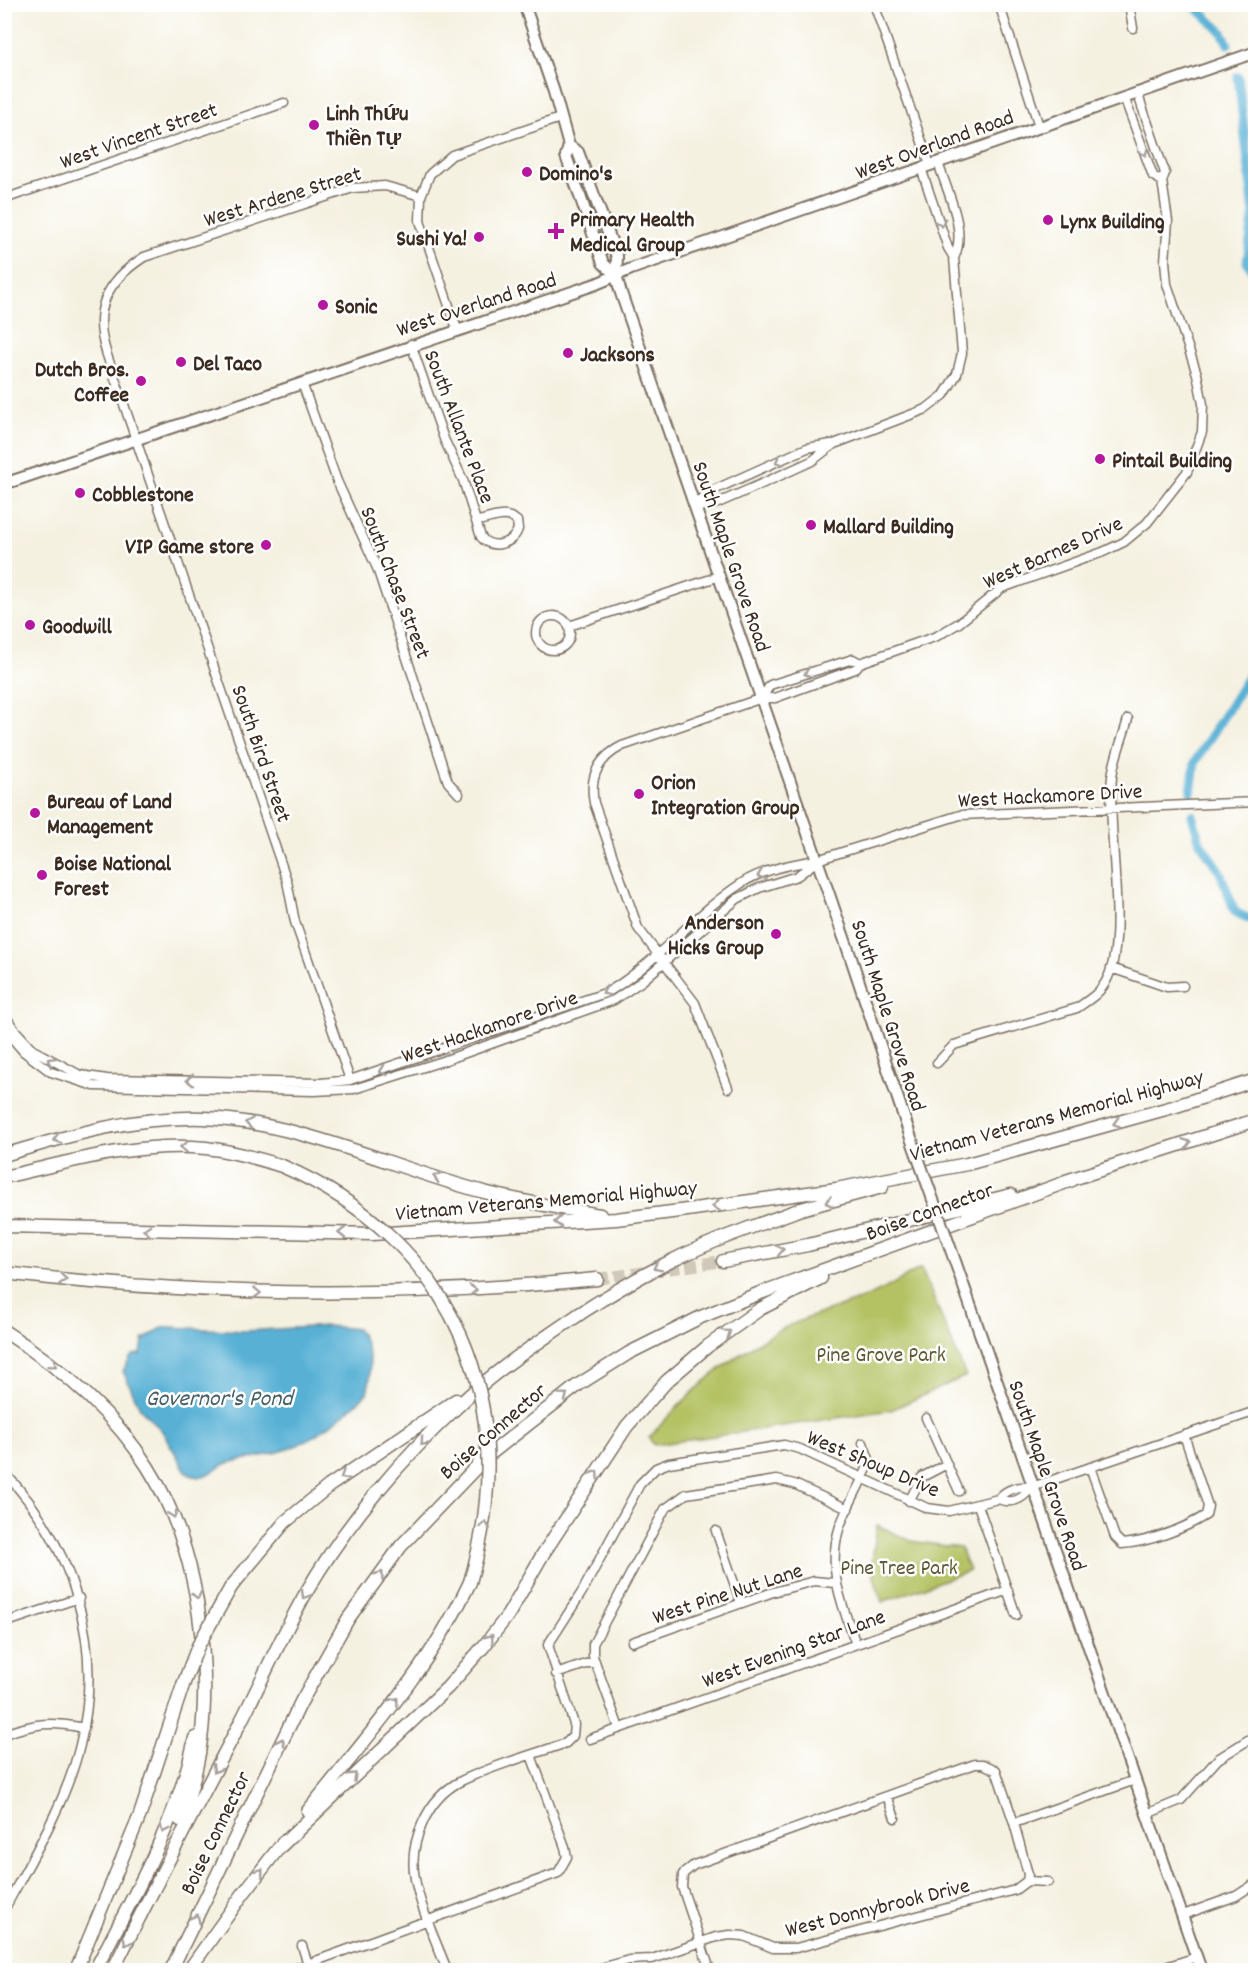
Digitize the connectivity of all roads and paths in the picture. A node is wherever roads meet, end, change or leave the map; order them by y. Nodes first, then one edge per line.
1 (525, 4) edge
2 (874, 4) edge
3 (999, 4) edge
4 (1129, 4) edge
5 (1133, 28) dead end
6 (1256, 52) edge
7 (1137, 92) junction
8 (1124, 97) junction
9 (284, 103) dead end
10 (560, 118) junction
11 (1039, 126) junction
12 (930, 165) junction
13 (1162, 182) junction
14 (421, 196) junction
15 (4, 199) edge
16 (954, 258) junction
17 (616, 276) junction
18 (110, 289) joint
19 (457, 329) junction
20 (411, 345) junction
21 (302, 383) junction
22 (135, 439) junction
23 (834, 444) junction
24 (9, 481) edge
25 (4, 491) edge
26 (695, 507) junction
27 (477, 521) junction
28 (720, 576) junction
29 (569, 626) junction
30 (860, 663) junction
31 (762, 698) junction
32 (1128, 719) dead end
33 (459, 794) dead end
34 (1256, 802) edge
35 (1111, 808) junction
36 (818, 861) junction
37 (657, 955) junction
38 (664, 962) junction
39 (1111, 968) junction
40 (1182, 986) dead end
41 (4, 1014) edge
42 (4, 1029) edge
43 (937, 1063) dead end
44 (350, 1080) junction
45 (1256, 1080) edge
46 (127, 1084) junction
47 (244, 1084) junction
48 (728, 1088) dead end
49 (1256, 1119) edge
50 (4, 1155) edge
51 (967, 1164) junction
52 (4, 1177) edge
53 (1072, 1180) junction
54 (616, 1219) junction
55 (4, 1226) edge
56 (863, 1257) junction
57 (723, 1261) tunnel mouth
58 (4, 1273) edge
59 (597, 1279) tunnel mouth
60 (4, 1331) edge
61 (497, 1372) junction
62 (1256, 1411) edge
63 (926, 1418) dead end
64 (1184, 1436) junction
65 (862, 1443) dead end
66 (947, 1464) junction
67 (1090, 1467) junction
68 (4, 1472) edge
69 (863, 1480) junction
70 (1032, 1487) junction
71 (959, 1491) dead end
72 (909, 1501) junction
73 (978, 1505) junction
74 (848, 1509) junction
75 (716, 1531) dead end
76 (835, 1583) junction
77 (1008, 1590) junction
78 (79, 1598) junction
79 (741, 1603) junction
80 (1016, 1615) dead end
81 (4, 1623) edge
82 (632, 1642) dead end
83 (856, 1644) junction
84 (595, 1660) junction
85 (204, 1672) junction
86 (556, 1674) junction
87 (84, 1728) junction
88 (619, 1728) junction
89 (4, 1734) edge
90 (1256, 1735) edge
91 (590, 1739) dead end
92 (531, 1755) junction
93 (1135, 1780) junction
94 (887, 1796) junction
95 (1147, 1814) junction
96 (896, 1818) dead end
97 (1014, 1822) junction
98 (281, 1846) junction
99 (1027, 1881) junction
100 (1048, 1882) dead end
101 (1256, 1883) edge
102 (144, 1908) junction
103 (4, 1910) edge
104 (1183, 1915) junction
105 (429, 1921) junction
106 (701, 1941) junction
107 (302, 1946) dead end
108 (1197, 1957) junction
109 (308, 1964) junction
110 (610, 1968) edge
111 (76, 1971) edge
112 (95, 1971) edge
113 (113, 1971) edge
114 (171, 1971) edge
115 (189, 1971) edge
116 (291, 1971) edge
117 (447, 1971) edge
118 (594, 1971) edge
119 (710, 1971) edge
120 (1156, 1971) edge
121 (1202, 1971) edge

1 - 10 main road, South Maple Grove Road
2 - 12 street
3 - 11 street
4 - 5 street
6 - 7 main road, West Overland Road
7 - 8 main road, West Overland Road
7 - 13 street, West Barnes Drive
8 - 11 main road, West Overland Road
8 -> 13 street
9 - 15 street, West Vincent Street
10 - 14 street
10 - 17 main road, South Maple Grove Road
11 - 12 main road, West Overland Road
12 -> 16 street
12 - 16 street
12 - 17 main road, West Overland Road
13 - 30 street, West Barnes Drive
14 - 18 street, West Ardene Street
14 - 19 street
16 - 23 street
17 - 19 main road, West Overland Road
17 - 26 main road, South Maple Grove Road
18 - 22 street, South Bird Street
19 - 20 main road, West Overland Road
20 - 21 main road, West Overland Road
20 - 27 street, South Allante Place
21 - 22 main road, West Overland Road
21 - 33 street, South Chase Street
22 - 24 main road, West Overland Road
22 - 44 street, South Bird Street
23 - 26 street
23 -> 26 street
24 - 25 main road, West Overland Road
26 - 28 main road, South Maple Grove Road
27 - 27 street, South Allante Place
28 - 29 street
28 - 31 main road, South Maple Grove Road
29 - 29 street
30 - 31 street, West Barnes Drive
30 -> 31 street, West Barnes Drive
31 - 36 main road, South Maple Grove Road
31 - 37 street
32 - 35 street
34 - 35 street, West Hackamore Drive
35 - 36 street, West Hackamore Drive
35 - 39 street
36 -> 37 street, West Hackamore Drive
36 - 38 street, West Hackamore Drive
36 - 70 main road, South Maple Grove Road, bridge
37 - 38 street
37 -> 44 street, West Hackamore Drive
38 - 47 street, West Hackamore Drive
38 - 48 street
39 - 40 street
39 - 43 street
46 -> 41 street
42 - 46 street
44 - 47 street, West Hackamore Drive
45 -> 51 highway, Vietnam Veterans Memorial Highway
46 - 47 street, West Hackamore Drive
53 -> 49 highway
54 -> 50 highway
51 -> 54 highway, Vietnam Veterans Memorial Highway
51 -> 61 highway, Boise Connector, bridge
98 -> 52 highway, bridge
53 - 56 highway, Boise Connector
57 -> 53 highway
54 -> 55 highway, Vietnam Veterans Memorial Highway
98 -> 56 highway
114 -> 56 highway, Boise Connector
58 -> 59 highway
60 -> 85 highway
61 -> 102 highway, Boise Connector
61 -> 111 highway, bridge
62 - 64 street, West Shoup Drive
63 - 66 street
64 - 67 street, West Shoup Drive
64 - 67 street
65 - 69 street
66 - 71 street
66 - 72 street
67 - 70 street, West Shoup Drive
68 - 78 street
69 - 72 street, West Shoup Drive
69 - 74 street
69 - 86 street, West Shoup Drive
70 - 73 street, West Shoup Drive
70 - 93 main road, South Maple Grove Road
72 - 73 street, West Shoup Drive
73 - 77 street
74 - 76 street
74 - 84 street
75 - 79 street
76 - 79 street, West Pine Nut Lane
76 - 83 street
77 - 80 street
77 - 83 street, West Evening Star Lane
78 - 81 street
78 - 87 street
79 - 82 street, West Pine Nut Lane
83 - 88 street, West Evening Star Lane
84 - 86 street
84 - 88 street
85 - 102 highway
85 -> 112 highway
86 - 92 street
87 - 89 street
87 - 103 street
88 - 91 street, West Evening Star Lane
90 - 95 street
92 - 105 street
92 - 105 street
93 - 95 main road, South Maple Grove Road
93 - 97 street
94 - 96 street
94 - 97 street
94 - 106 street
95 - 104 main road, South Maple Grove Road
97 - 99 street
115 -> 98 highway
99 - 100 street, West Donnybrook Drive
99 - 106 street, West Donnybrook Drive
101 - 104 street
102 -> 113 highway, Boise Connector
104 - 108 main road, South Maple Grove Road
105 - 109 street
105 - 117 street
106 - 110 street, West Donnybrook Drive
106 - 119 street
107 - 109 street
108 - 120 street
108 - 121 main road, South Maple Grove Road
109 - 116 street
110 - 118 street, West Donnybrook Drive

